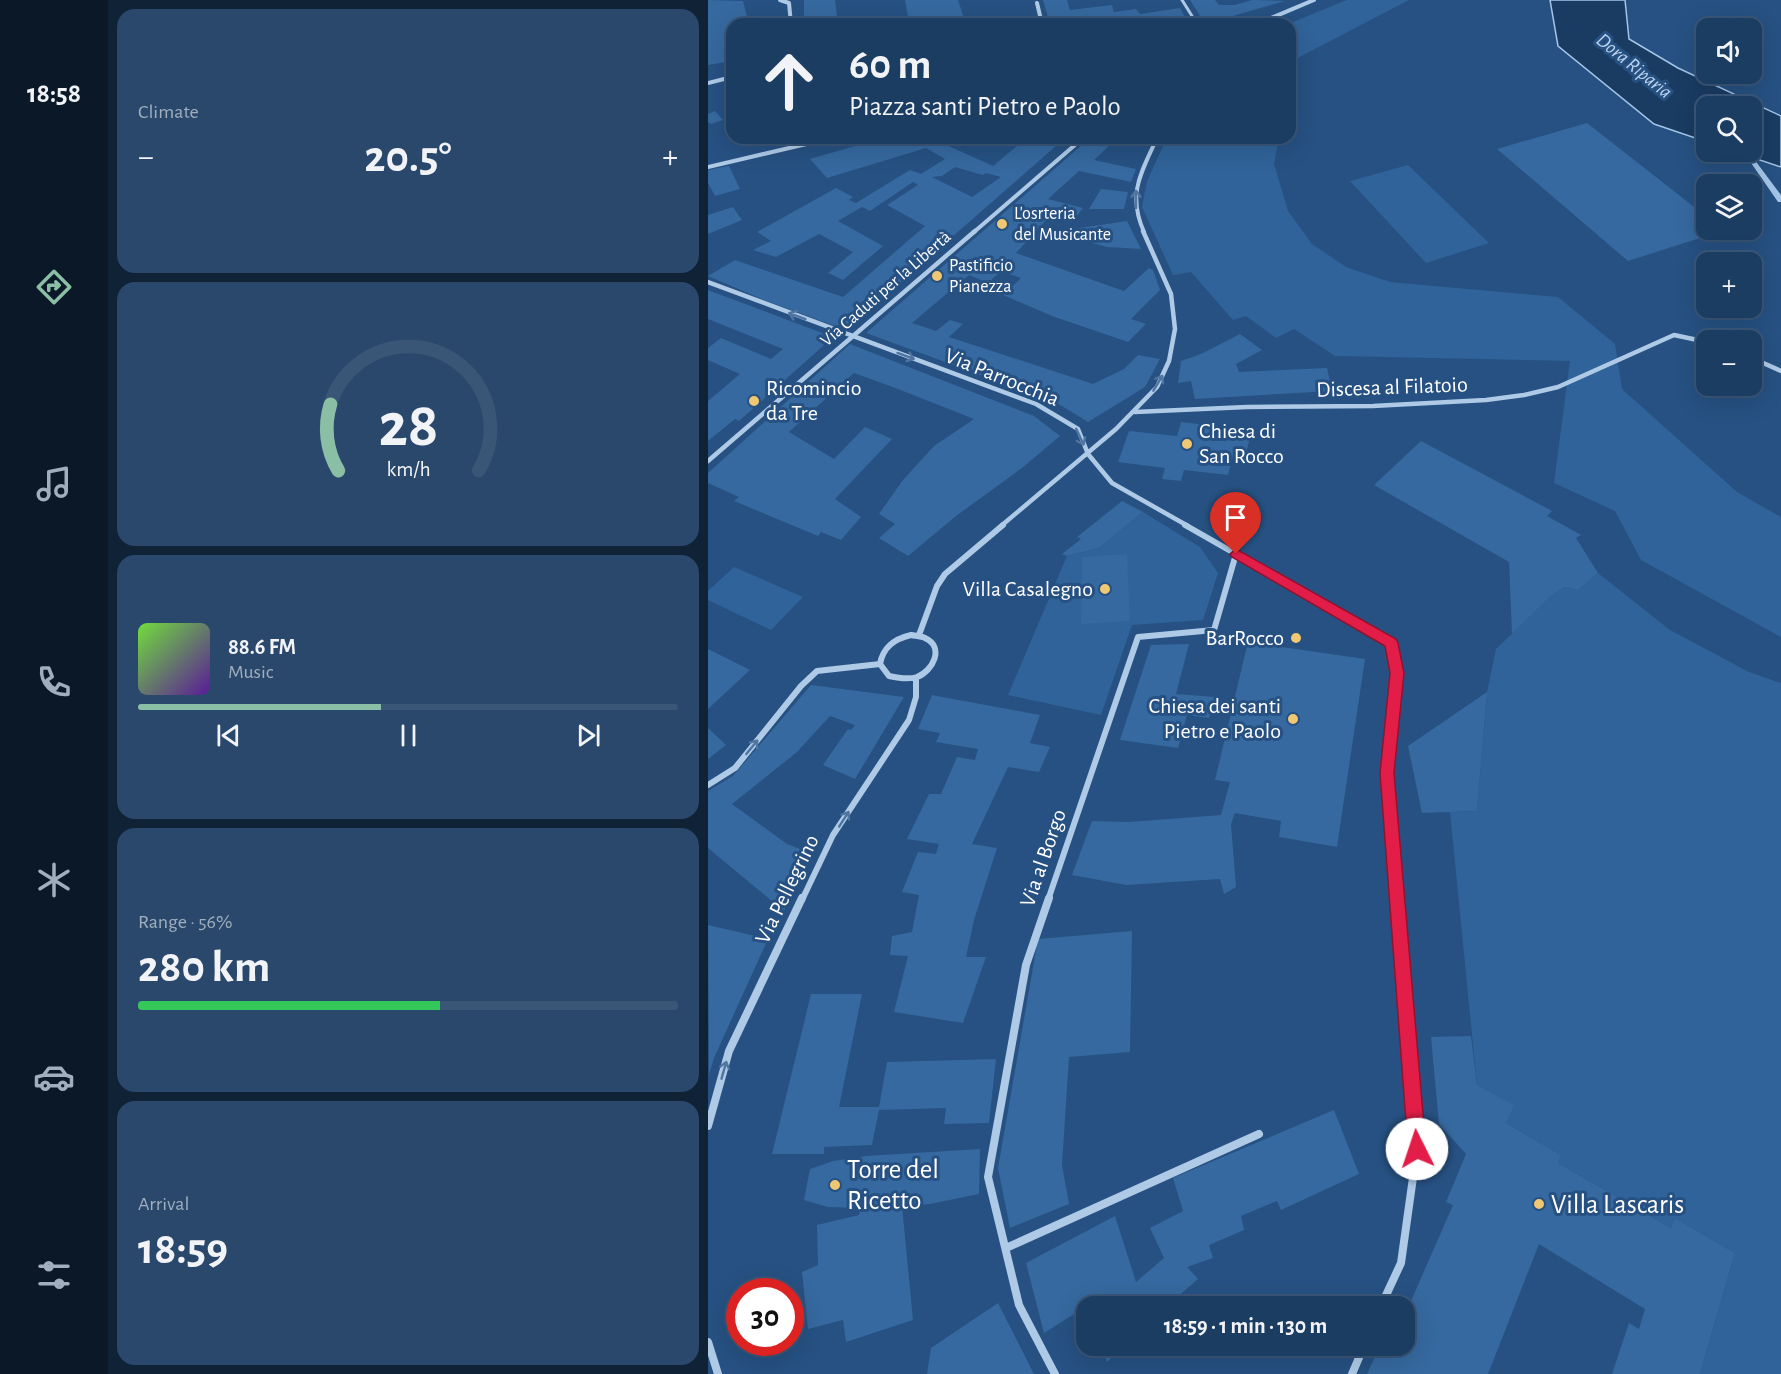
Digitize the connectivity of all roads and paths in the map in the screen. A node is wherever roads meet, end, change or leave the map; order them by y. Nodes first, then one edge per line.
1 (780, 0) edge
2 (1182, 0) edge
3 (1314, 0) edge
4 (1037, 3) dead end
5 (790, 18) edge
6 (1041, 18) edge
7 (1193, 18) edge
8 (1271, 18) edge
9 (726, 78) edge
10 (708, 83) edge
11 (806, 144) edge
12 (1076, 144) edge
13 (1154, 144) edge
14 (708, 167) edge
15 (708, 282) edge
16 (851, 336) junction
17 (1696, 339) edge
18 (1762, 362) edge
19 (1781, 371) edge
20 (1135, 412) junction
21 (1088, 454) junction
22 (708, 461) edge
23 (1236, 554) junction
24 (919, 635) junction
25 (880, 664) junction
26 (916, 678) junction
27 (708, 784) edge
28 (708, 1126) edge
29 (1259, 1134) dead end
30 (1006, 1248) junction
31 (1386, 1296) edge
32 (708, 1342) edge
33 (1360, 1356) edge
34 (718, 1374) edge
35 (1054, 1374) edge
36 (1352, 1374) edge

1 - 5 street
2 - 7 lane
3 - 8 street
4 - 6 street
9 - 10 street
11 - 14 street
12 - 16 street, Via Caduti per la Libertà
20 -> 13 street
16 -> 15 street, Via Parrocchia
16 -> 21 street, Via Parrocchia
16 - 22 street, Via Caduti per la Libertà
17 - 20 street, Discesa al Filatoio
18 - 19 street
20 - 21 street
21 - 23 street, Via Parrocchia
21 - 24 street
23 - 30 street, Via al Borgo
23 - 31 street, Via Parrocchia
24 - 25 street
24 - 26 street
25 - 26 street
27 -> 25 street
28 -> 26 street, Via Pellegrino
29 - 30 street
30 - 35 street, Via al Borgo
32 - 34 street
33 - 36 street

